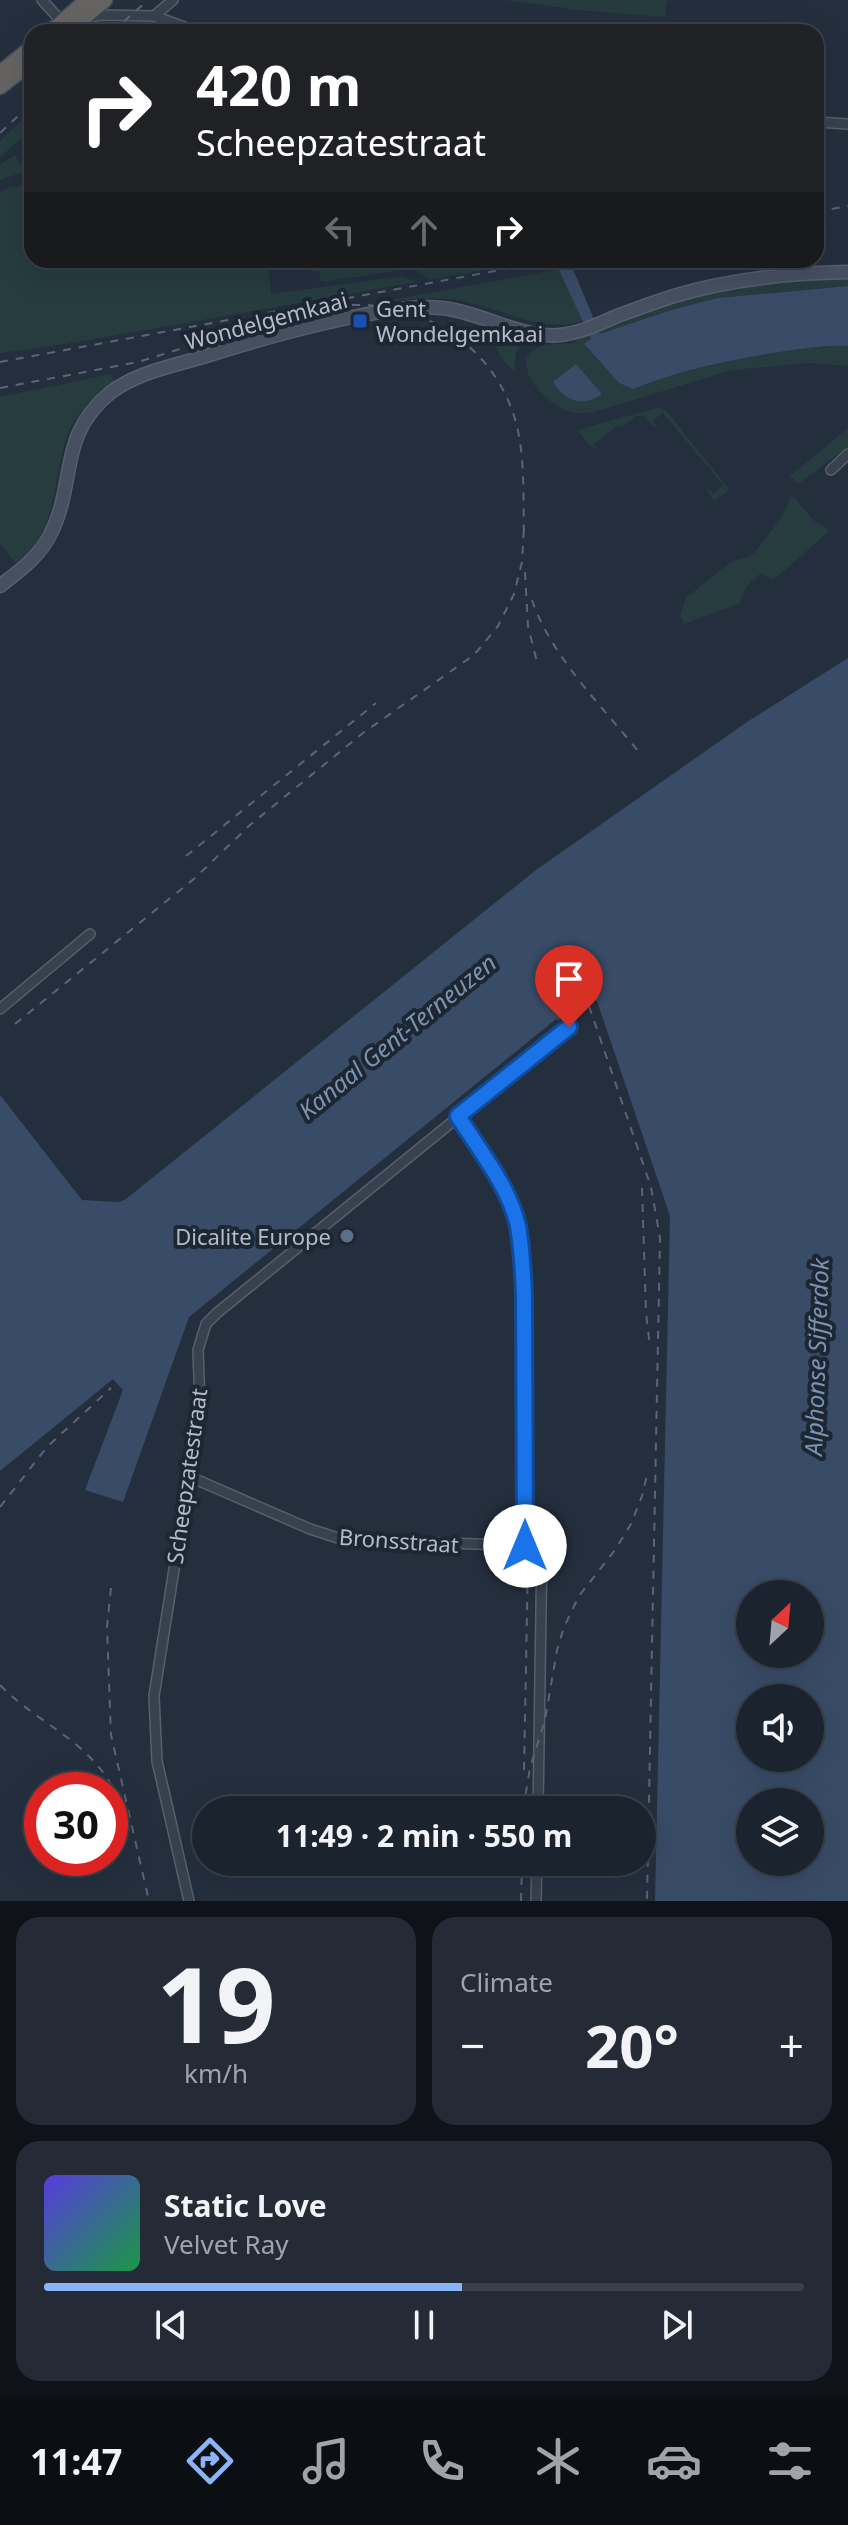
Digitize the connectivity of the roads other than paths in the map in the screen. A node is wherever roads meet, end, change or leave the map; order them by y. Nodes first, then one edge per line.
1 (42, 0) edge
2 (87, 0) edge
3 (105, 0) edge
4 (173, 0) edge
5 (114, 15) junction
6 (154, 16) junction
7 (84, 18) junction
8 (57, 24) edge
9 (65, 24) edge
10 (71, 24) edge
11 (176, 24) edge
12 (24, 54) edge
13 (24, 68) edge
14 (0, 73) edge
15 (0, 87) edge
16 (824, 122) edge
17 (848, 124) edge
18 (848, 272) edge
19 (848, 454) edge
20 (831, 470) dead end
21 (0, 586) edge
22 (90, 934) dead end
23 (0, 1009) edge
24 (569, 1027) dead end
25 (458, 1116) junction
26 (188, 1476) junction
27 (525, 1546) junction
28 (538, 1796) edge
29 (537, 1876) edge
30 (189, 1901) edge
31 (536, 1901) edge

1 - 8 street
2 - 9 highway
3 - 5 street
3 - 7 highway
4 - 6 street
5 - 6 street
5 - 7 street
6 - 11 street
7 - 10 highway
12 - 14 highway
13 - 15 highway
16 - 17 street
18 - 21 main road, Wondelgemkaai
19 - 20 street
22 - 23 street
24 - 25 street, Scheepzatestraat
25 - 26 street, Scheepzatestraat
25 - 27 street
26 - 27 street, Bronsstraat
26 - 30 street, Scheepzatestraat
27 - 28 street
29 - 31 street

